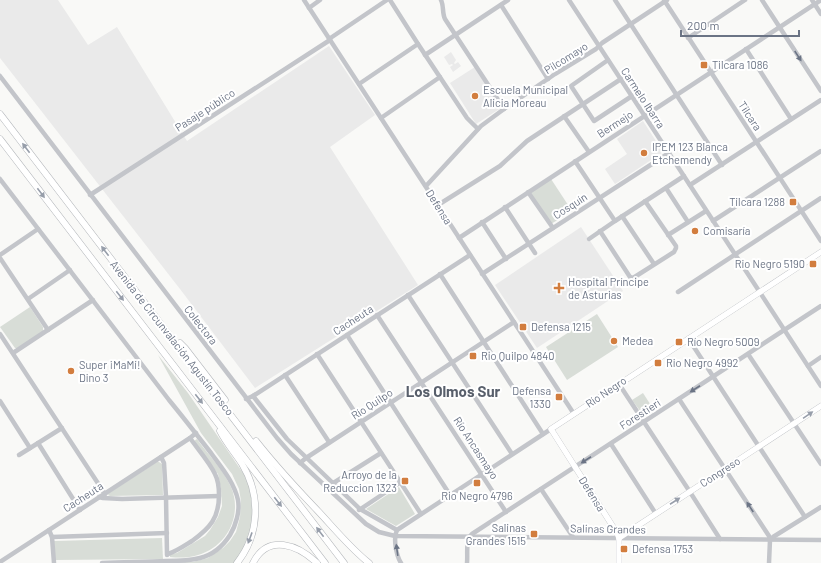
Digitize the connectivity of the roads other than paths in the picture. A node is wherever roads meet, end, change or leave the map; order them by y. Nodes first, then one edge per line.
1 (304, 0) edge
2 (320, 0) edge
3 (389, 0) edge
4 (441, 0) edge
5 (508, 0) edge
6 (569, 0) edge
7 (615, 0) edge
8 (745, 0) edge
9 (762, 0) edge
10 (821, 0) edge
11 (665, 1) edge
12 (813, 2) edge
13 (501, 5) junction
14 (309, 8) junction
15 (821, 14) edge
16 (630, 24) junction
17 (780, 27) junction
18 (455, 35) junction
19 (688, 38) junction
20 (330, 39) junction
21 (418, 44) junction
22 (599, 46) junction
23 (746, 49) junction
24 (425, 55) junction
25 (608, 60) junction
26 (711, 72) junction
27 (0, 76) edge
28 (440, 77) junction
29 (548, 79) junction
30 (621, 79) junction
31 (359, 84) junction
32 (821, 91) edge
33 (676, 95) junction
34 (632, 96) junction
35 (821, 100) edge
36 (583, 104) junction
37 (504, 109) junction
38 (0, 114) edge
39 (564, 116) junction
40 (644, 116) junction
41 (381, 118) junction
42 (791, 119) junction
43 (478, 129) junction
44 (0, 140) edge
45 (756, 142) junction
46 (821, 151) edge
47 (589, 152) junction
48 (669, 153) junction
49 (576, 161) junction
50 (722, 165) junction
51 (684, 176) junction
52 (779, 178) junction
53 (0, 179) edge
54 (690, 185) junction
55 (426, 186) junction
56 (666, 188) junction
57 (528, 192) junction
58 (90, 195) junction
59 (600, 198) junction
60 (821, 198) edge
61 (645, 201) junction
62 (438, 205) junction
63 (505, 207) junction
64 (706, 211) junction
65 (801, 211) junction
66 (622, 216) junction
67 (614, 221) junction
68 (713, 221) junction
69 (482, 222) junction
70 (688, 222) junction
71 (553, 228) junction
72 (38, 229) junction
73 (600, 231) junction
74 (668, 235) junction
75 (459, 238) junction
76 (589, 238) dead end
77 (821, 241) edge
78 (529, 244) junction
79 (821, 252) edge
80 (535, 253) dead end
81 (735, 254) junction
82 (0, 255) edge
83 (470, 255) junction
84 (0, 258) edge
85 (506, 259) junction
86 (654, 264) junction
87 (70, 270) junction
88 (440, 274) junction
89 (482, 274) junction
90 (678, 292) dead end
91 (759, 292) junction
92 (408, 295) junction
93 (28, 299) junction
94 (93, 300) junction
95 (821, 306) edge
96 (377, 315) junction
97 (514, 322) junction
98 (162, 325) junction
99 (48, 330) junction
100 (784, 330) junction
101 (347, 335) junction
102 (1, 337) edge
103 (688, 338) junction
104 (484, 342) junction
105 (13, 353) junction
106 (317, 354) junction
107 (748, 354) junction
108 (821, 357) edge
109 (452, 362) junction
110 (808, 366) junction
111 (285, 375) junction
112 (714, 377) junction
113 (422, 382) junction
114 (619, 384) junction
115 (821, 386) edge
116 (253, 396) junction
117 (246, 399) junction
118 (679, 399) junction
119 (0, 401) edge
120 (390, 403) junction
121 (821, 406) edge
122 (210, 414) junction
123 (574, 414) junction
124 (361, 422) junction
125 (644, 422) junction
126 (795, 424) junction
127 (62, 428) junction
128 (551, 429) junction
129 (196, 433) junction
130 (543, 434) junction
131 (190, 438) junction
132 (330, 442) junction
133 (38, 443) junction
134 (611, 444) junction
135 (760, 447) junction
136 (30, 448) junction
137 (381, 453) junction
138 (512, 454) junction
139 (19, 455) dead end
140 (161, 457) junction
141 (306, 458) junction
142 (300, 463) junction
143 (821, 464) edge
144 (575, 467) junction
145 (725, 469) junction
146 (482, 474) junction
147 (400, 482) junction
148 (333, 483) junction
149 (327, 488) junction
150 (541, 489) junction
151 (690, 492) junction
152 (105, 494) junction
153 (450, 495) junction
154 (219, 496) junction
155 (166, 497) junction
156 (99, 498) junction
157 (821, 507) edge
158 (360, 509) junction
159 (80, 510) junction
160 (506, 512) junction
161 (354, 513) junction
162 (421, 514) junction
163 (656, 514) junction
164 (805, 517) junction
165 (49, 530) junction
166 (397, 530) junction
167 (167, 533) junction
168 (395, 536) junction
169 (470, 536) junction
170 (52, 537) junction
171 (573, 538) junction
172 (619, 538) junction
173 (720, 539) junction
174 (770, 540) junction
175 (821, 540) edge
176 (168, 554) junction
177 (167, 561) junction
178 (0, 562) edge
179 (54, 563) edge
180 (102, 563) edge
181 (237, 563) edge
182 (253, 563) edge
183 (317, 563) edge
184 (325, 563) edge
185 (344, 563) edge
186 (369, 563) edge
187 (401, 563) edge
188 (467, 563) edge
189 (619, 563) edge
190 (769, 563) edge

1 - 14 street, Defensa
2 - 14 street
3 - 20 street, Pasaje público
3 - 21 street
4 - 18 street
5 - 13 street
6 - 22 street, Carmelo Ibarra
7 - 16 street
8 - 19 street
9 - 17 street
10 - 12 street, Bermejo
11 - 16 street, Pilcomayo
11 - 19 street, Tilcara
12 - 15 street
12 - 17 street, Bermejo
13 - 18 street
13 - 29 street
14 - 20 street, Defensa
16 - 22 street, Pilcomayo
16 - 33 street
17 - 23 street, Bermejo
17 -> 32 street
18 - 24 street
18 - 37 street
19 - 26 street, Tilcara
20 - 31 street, Defensa
20 - 58 street, Pasaje público
21 - 24 street
21 - 31 street
22 - 25 street, Carmelo Ibarra
22 - 29 street, Pilcomayo
23 - 26 street, Bermejo
23 - 42 street
24 - 28 street
25 - 30 street, Carmelo Ibarra
25 - 36 street
26 - 33 street, Bermejo
26 - 45 street, Tilcara
27 - 58 street, Colectora
28 - 41 street
28 - 43 street
29 - 37 street, Pilcomayo
30 - 34 street, Carmelo Ibarra
30 - 36 street
31 - 41 street, Defensa
33 - 40 street, Bermejo
33 - 50 street
34 - 36 street
34 - 40 street, Carmelo Ibarra
35 - 42 street
36 - 39 street
37 - 43 street, Pilcomayo
98 -> 38 highway, Avenida de Circunvalación Agustín Tosco
39 - 47 street
39 - 62 street
40 - 47 street, Bermejo
40 - 48 street, Carmelo Ibarra
41 - 55 street, Defensa
42 - 45 street
43 - 55 street, Pilcomayo
44 -> 122 highway, Avenida de Circunvalación Agustín Tosco
45 - 50 street
45 - 52 street, Tilcara
46 - 52 street
47 - 49 street, Bermejo
48 - 51 street, Carmelo Ibarra
48 - 59 street, Cosquín
49 - 57 street, Bermejo
49 - 59 street
50 - 54 street
51 - 54 street, Carmelo Ibarra
51 - 56 street
52 - 65 street, Tilcara
52 - 68 street
53 - 72 street
54 - 64 street, Carmelo Ibarra
55 - 62 street, Defensa
56 - 61 street
56 - 70 street
57 - 63 street, Bermejo
57 - 71 street
58 - 117 street, Colectora
59 - 67 street
59 - 71 street, Cosquín
60 - 65 street
61 - 66 street
61 - 74 street
62 - 75 street, Defensa
63 - 69 street, Bermejo
63 - 78 street
64 - 68 street, Carmelo Ibarra
64 - 70 street
65 - 77 street, Tilcara
65 - 81 street
66 - 67 street
66 - 86 street
67 - 73 street
68 - 81 street, Carmelo Ibarra
69 - 75 street, Bermejo
69 - 85 street
70 - 74 street
71 - 78 street, Cosquín
72 - 82 street
72 - 87 street
73 - 76 street
73 - 86 street
74 - 86 street
75 - 83 street, Defensa
78 - 80 street
78 - 85 street, Cosquín
79 - 91 main road, Río Negro
81 - 90 street
81 - 91 street, Carmelo Ibarra
83 - 88 street, Cacheuta
83 - 89 street, Defensa
84 - 93 street
85 - 89 street, Cosquín
87 - 93 street
87 - 94 street
88 - 92 street, Cacheuta
88 - 104 street
89 - 97 street, Defensa
91 - 100 street, Carmelo Ibarra
91 - 103 main road, Río Negro
92 - 96 street, Cacheuta
92 - 109 street
93 - 99 street
94 - 99 street
94 - 129 street
95 - 100 street, Forestieri
96 - 101 street, Cacheuta
96 - 113 street, Río Ancasmayo
97 - 104 street, Río Quilpo
97 - 123 street, Defensa
185 -> 98 highway, Avenida de Circunvalación Agustín Tosco
98 - 186 highway
99 - 105 street
100 - 107 street, Forestieri
100 - 110 street, Carmelo Ibarra
101 - 106 street, Cacheuta
101 - 120 street
102 - 105 street
103 - 112 street
103 - 114 main road, Río Negro
104 - 109 street, Río Quilpo
104 - 130 street
105 - 127 street
106 - 111 street, Cacheuta
106 - 124 street
107 - 112 street, Forestieri
107 - 126 street
108 - 110 street
109 - 113 street, Río Quilpo
109 - 138 street
110 - 115 street, Carmelo Ibarra
111 - 116 street, Cacheuta
111 - 132 street
112 -> 118 street, Forestieri
112 - 135 street
113 - 120 street, Río Quilpo
113 - 146 street, Río Ancasmayo
114 - 123 main road, Río Negro
114 - 125 street
116 - 117 street, Cacheuta
116 - 141 street
117 - 142 street, Colectora
118 - 125 street, Forestieri
118 - 145 street
119 - 136 street
120 - 124 street, Río Quilpo
120 - 153 street
126 -> 121 main road, Congreso
122 -> 181 highway
122 -> 184 highway, Avenida de Circunvalación Agustín Tosco
123 - 128 main road, Río Negro
124 - 132 street, Río Quilpo
124 - 137 street
125 - 134 street, Forestieri
125 - 151 street
126 - 135 main road, Congreso
126 - 143 street
127 - 133 street
127 - 152 street
128 - 130 street, Río Negro
128 - 144 main road, Defensa
129 - 131 street, Cacheuta
129 - 177 street
130 - 138 street, Río Negro
131 - 140 street, Cacheuta
131 - 154 street
132 - 141 street, Río Quilpo
133 - 136 street
133 - 159 street
134 -> 144 street, Forestieri
134 - 163 street
135 - 145 main road, Congreso
135 - 164 street
136 - 139 street
137 - 147 street
137 - 148 street
138 - 146 street, Río Negro
140 - 152 street, Cacheuta
140 - 155 street
141 - 142 street, Río Quilpo
141 - 148 street
142 - 149 street, Colectora
144 - 150 street, Forestieri
144 - 172 main road, Defensa
145 - 151 main road, Congreso
174 -> 145 street
146 - 153 street, Río Negro
146 - 160 street, Río Ancasmayo
147 - 158 street
147 - 162 street
148 - 149 street
148 - 158 street
149 - 161 street, Colectora
150 - 160 street, Forestieri
150 - 171 street
163 -> 151 main road, Congreso
151 - 173 street
152 - 156 street, Cacheuta
153 - 162 street, Río Negro
154 - 155 street
154 - 176 street
155 - 156 street
155 - 167 street
156 - 159 street, Cacheuta
157 - 164 street
158 - 161 street
158 - 166 street
159 - 165 street, Cacheuta
160 - 169 street, Forestieri
161 - 168 street, Colectora
162 - 166 street, Río Negro
163 - 172 main road, Congreso
164 - 174 street
165 - 170 street
165 - 178 street, Cacheuta
166 - 168 street
167 - 170 street
167 - 176 street
168 - 169 street, Salinas Grandes
187 -> 168 street
169 - 171 street, Salinas Grandes
169 - 188 street
170 - 179 street
171 - 172 street, Salinas Grandes
172 - 173 street, Salinas Grandes
172 - 189 main road
173 - 174 street, Salinas Grandes
174 - 175 street, Salinas Grandes
174 - 190 street
176 - 177 street
177 - 180 street
182 - 183 highway

